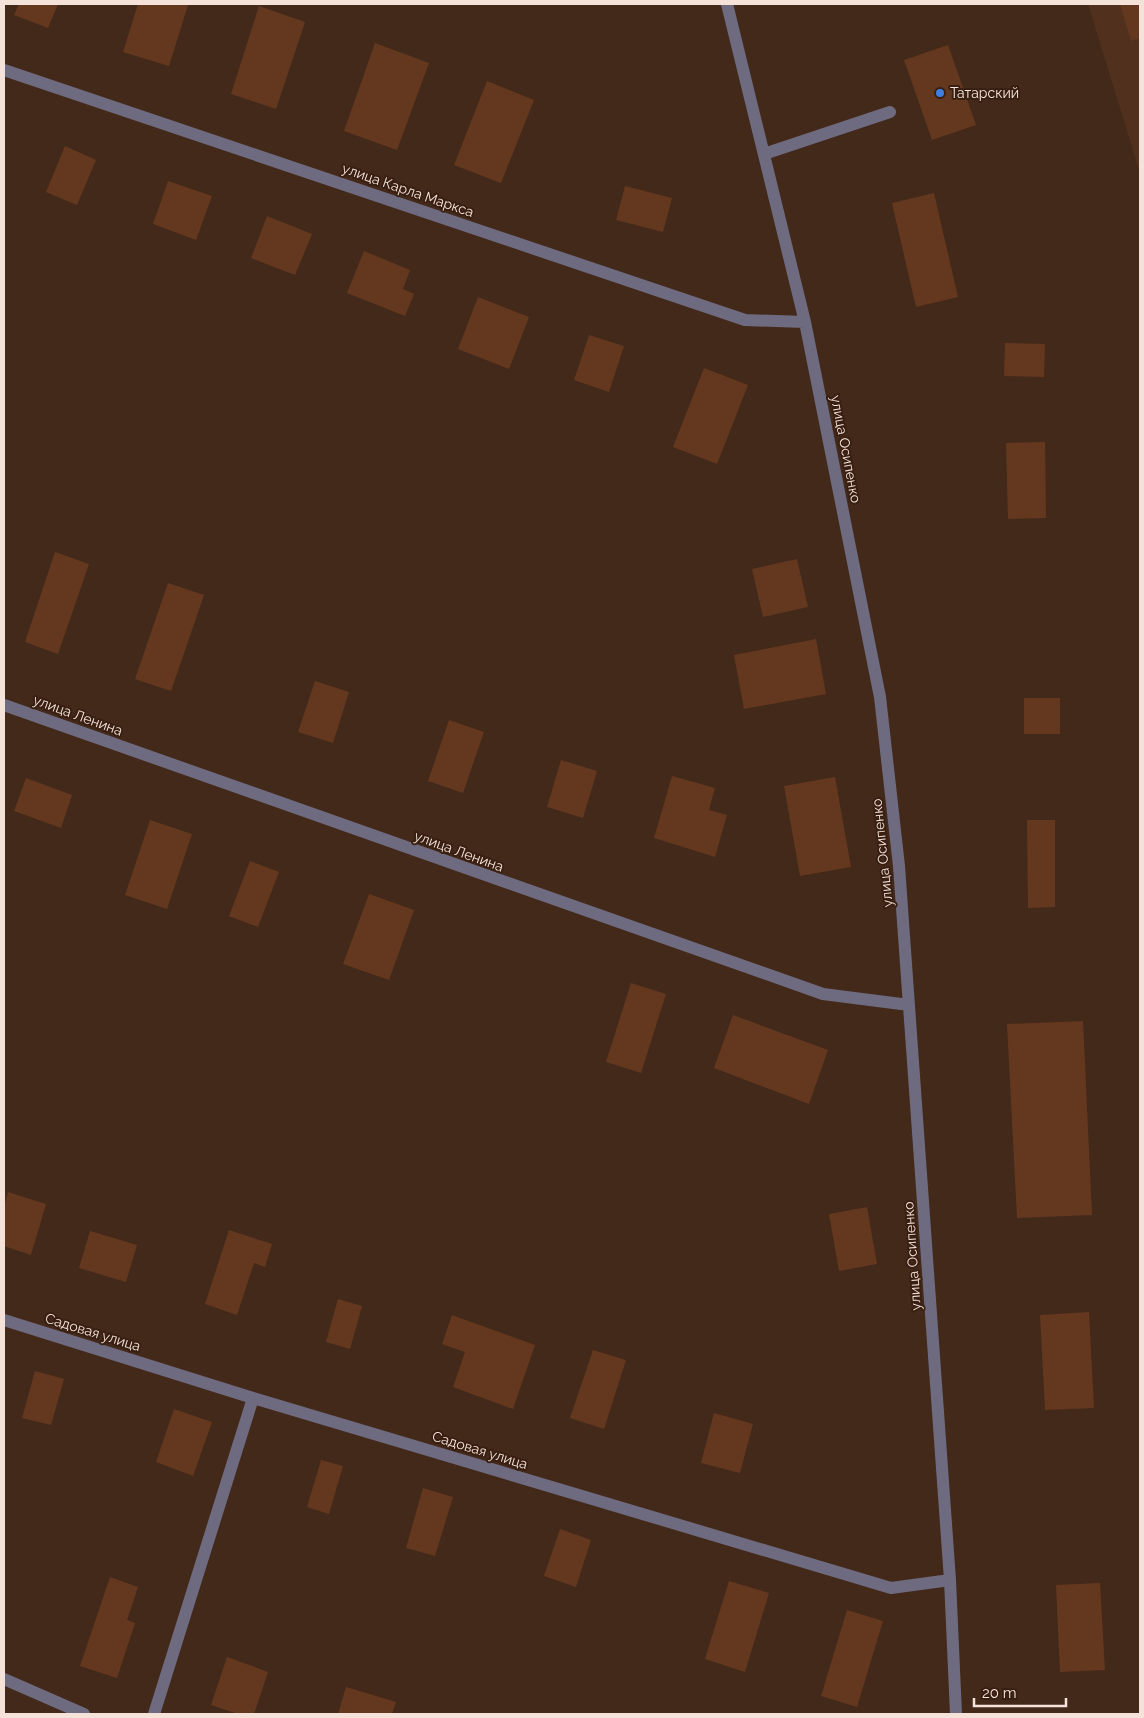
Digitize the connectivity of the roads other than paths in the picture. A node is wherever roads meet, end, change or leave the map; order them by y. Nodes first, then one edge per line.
1 (727, 4) edge
2 (4, 70) edge
3 (890, 112) dead end
4 (764, 154) junction
5 (805, 322) junction
6 (4, 705) edge
7 (909, 1005) junction
8 (4, 1320) edge
9 (253, 1398) junction
10 (950, 1580) junction
11 (4, 1679) edge
12 (84, 1714) edge
13 (154, 1714) edge
14 (956, 1714) edge

1 - 4 street, улица Осипенко
2 - 5 street, улица Карла Маркса
3 - 4 street
4 - 5 street, улица Осипенко
5 - 7 street, улица Осипенко
6 - 7 street, улица Ленина
7 - 10 street, улица Осипенко
8 - 9 street, Садовая улица
9 - 10 street, Садовая улица
9 - 13 street
10 - 14 street, улица Осипенко
11 - 12 street

